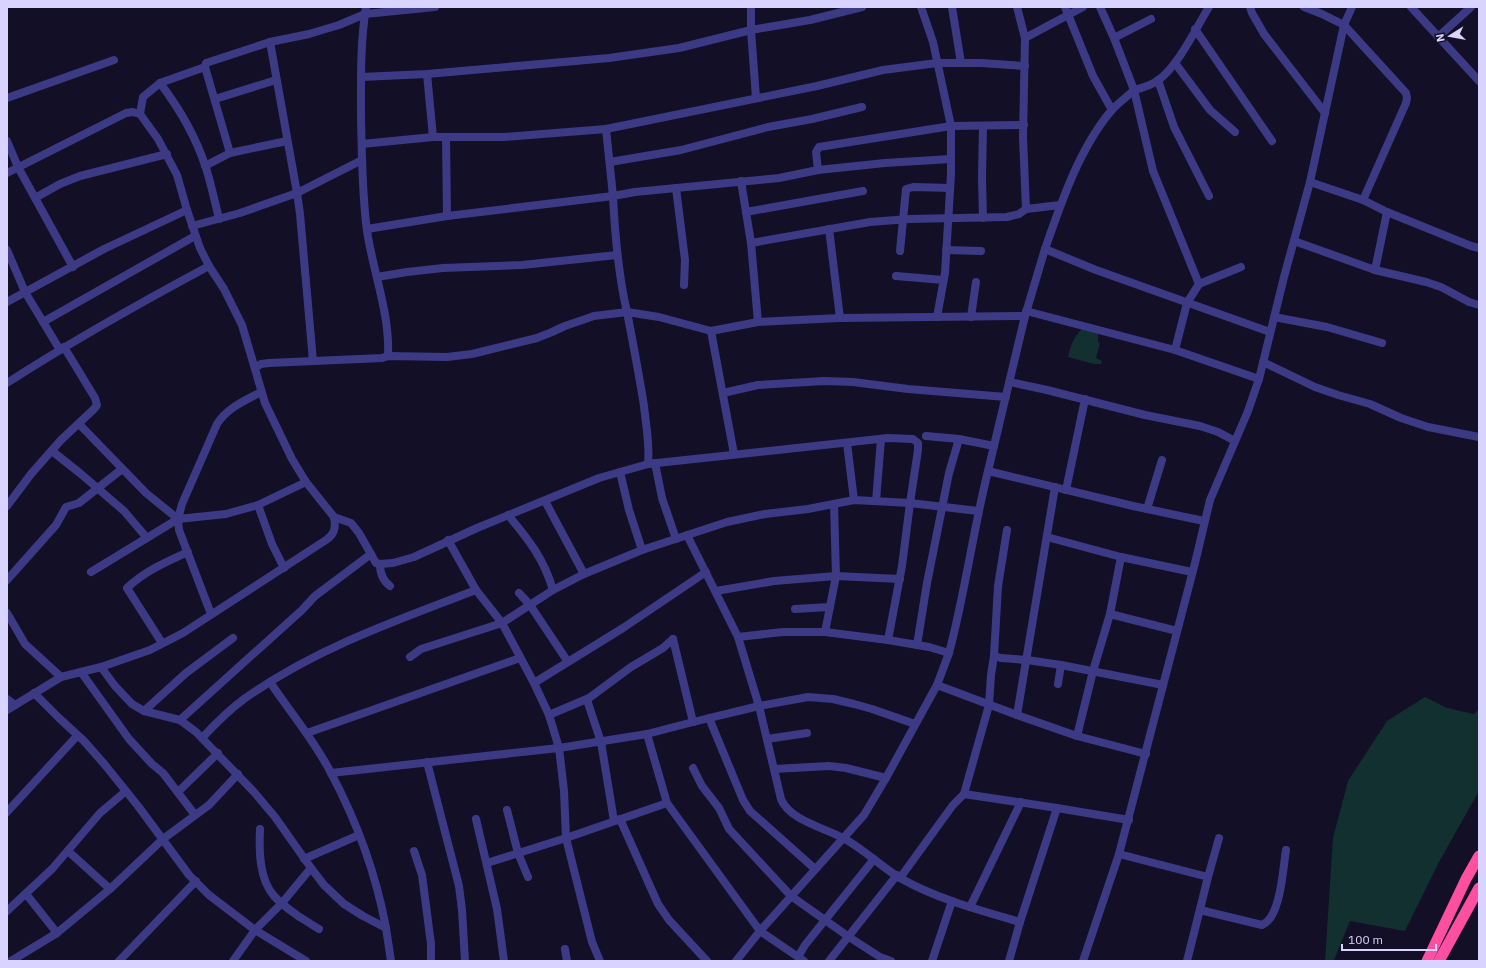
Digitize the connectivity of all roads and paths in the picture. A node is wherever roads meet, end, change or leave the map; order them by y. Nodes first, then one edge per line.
1 (435, 7) edge
2 (751, 7) edge
3 (862, 7) edge
4 (921, 7) edge
5 (952, 7) edge
6 (1018, 7) edge
7 (1065, 7) edge
8 (1083, 7) edge
9 (1100, 7) edge
10 (1209, 7) edge
11 (1250, 7) edge
12 (1304, 7) edge
13 (1352, 7) edge
14 (1410, 7) edge
15 (1471, 7) edge
16 (366, 11) edge
17 (1068, 15) junction
18 (1151, 19) dead end
19 (1344, 25) junction
20 (1195, 29) junction
21 (751, 30) junction
22 (1438, 37) junction
23 (1025, 38) junction
24 (1114, 38) junction
25 (270, 42) junction
26 (114, 60) dead end
27 (937, 63) junction
28 (961, 63) junction
29 (1175, 63) junction
30 (1025, 66) junction
31 (205, 67) junction
32 (427, 74) junction
33 (361, 77) junction
34 (276, 80) junction
35 (1158, 80) junction
36 (1479, 81) edge
37 (160, 83) junction
38 (1134, 90) junction
39 (7, 98) edge
40 (756, 98) junction
41 (214, 99) junction
42 (862, 107) dead end
43 (1112, 110) junction
44 (1325, 113) junction
45 (140, 114) junction
46 (1024, 125) junction
47 (951, 126) junction
48 (983, 126) junction
49 (606, 129) junction
50 (1235, 132) dead end
51 (446, 137) junction
52 (432, 138) junction
53 (7, 140) edge
54 (287, 141) junction
55 (1272, 141) dead end
56 (362, 144) junction
57 (230, 153) junction
58 (167, 154) junction
59 (951, 159) junction
60 (362, 160) junction
61 (610, 162) junction
62 (205, 166) junction
63 (18, 167) junction
64 (818, 170) junction
65 (7, 173) edge
66 (741, 181) junction
67 (1310, 182) junction
68 (676, 188) junction
69 (950, 188) junction
70 (863, 190) dead end
71 (296, 194) junction
72 (613, 196) junction
73 (1209, 196) dead end
74 (35, 198) junction
75 (1363, 200) junction
76 (1060, 205) junction
77 (1026, 209) junction
78 (187, 210) junction
79 (746, 212) junction
80 (1387, 212) junction
81 (447, 216) junction
82 (948, 218) junction
83 (983, 218) junction
84 (219, 219) junction
85 (903, 220) junction
86 (192, 226) junction
87 (367, 229) junction
88 (828, 229) junction
89 (195, 236) junction
90 (1294, 241) junction
91 (751, 243) junction
92 (1479, 248) edge
93 (1045, 249) junction
94 (7, 250) edge
95 (946, 250) junction
96 (900, 251) dead end
97 (981, 251) dead end
98 (617, 255) junction
99 (73, 266) junction
100 (208, 266) junction
101 (1241, 267) dead end
102 (1375, 270) junction
103 (377, 276) junction
104 (896, 276) dead end
105 (943, 280) junction
106 (976, 282) dead end
107 (1199, 284) junction
108 (684, 285) dead end
109 (25, 292) junction
110 (7, 302) edge
111 (1187, 303) junction
112 (1479, 305) edge
113 (627, 312) junction
114 (1025, 314) junction
115 (937, 317) junction
116 (971, 317) junction
117 (1274, 317) junction
118 (840, 318) junction
119 (43, 322) junction
120 (758, 322) junction
121 (711, 331) junction
122 (1270, 332) junction
123 (1382, 343) dead end
124 (62, 348) junction
125 (1175, 350) junction
126 (388, 356) junction
127 (313, 361) junction
128 (1263, 362) junction
129 (255, 368) junction
130 (1259, 379) junction
131 (1010, 382) junction
132 (7, 383) edge
133 (261, 392) junction
134 (722, 393) junction
135 (1006, 397) junction
136 (1085, 399) junction
137 (79, 424) junction
138 (926, 436) dead end
139 (1479, 437) edge
140 (881, 439) junction
141 (959, 439) junction
142 (1235, 441) junction
143 (847, 443) junction
144 (994, 446) junction
145 (52, 451) junction
146 (734, 454) junction
147 (1162, 460) dead end
148 (652, 464) junction
149 (122, 469) junction
150 (988, 471) junction
151 (620, 472) junction
152 (306, 482) junction
153 (1054, 487) junction
154 (97, 489) junction
155 (1066, 490) junction
156 (854, 500) junction
157 (545, 501) junction
158 (876, 501) junction
159 (910, 503) junction
160 (834, 504) junction
161 (258, 505) junction
162 (7, 506) edge
163 (944, 507) junction
164 (1147, 509) junction
165 (978, 511) junction
166 (508, 515) junction
167 (334, 517) junction
168 (178, 519) junction
169 (1204, 521) junction
170 (1007, 530) dead end
171 (688, 535) junction
172 (1047, 536) junction
173 (147, 538) junction
174 (676, 539) junction
175 (448, 540) junction
176 (642, 550) junction
177 (188, 552) junction
178 (371, 554) junction
179 (1121, 557) junction
180 (380, 564) junction
181 (284, 568) junction
182 (91, 572) dead end
183 (706, 572) junction
184 (1192, 572) junction
185 (584, 574) junction
186 (836, 576) junction
187 (900, 579) junction
188 (7, 580) edge
189 (390, 586) dead end
190 (476, 590) junction
191 (553, 590) junction
192 (716, 591) junction
193 (519, 593) dead end
194 (530, 605) junction
195 (830, 607) junction
196 (795, 609) dead end
197 (7, 613) edge
198 (211, 614) junction
199 (1110, 614) junction
200 (502, 623) junction
201 (1177, 631) junction
202 (825, 632) junction
203 (738, 637) junction
204 (233, 638) dead end
205 (888, 640) junction
206 (162, 643) junction
207 (917, 645) junction
208 (949, 653) junction
209 (994, 656) junction
210 (410, 657) dead end
211 (520, 658) junction
212 (1027, 660) junction
213 (568, 662) junction
214 (1061, 665) junction
215 (101, 668) junction
216 (1093, 671) junction
217 (81, 672) junction
218 (62, 677) junction
219 (270, 682) junction
220 (534, 683) junction
221 (1058, 684) dead end
222 (937, 685) junction
223 (1163, 685) junction
224 (34, 693) junction
225 (7, 698) edge
226 (587, 700) junction
227 (15, 705) junction
228 (989, 705) junction
229 (759, 706) junction
230 (7, 710) edge
231 (144, 711) junction
232 (549, 715) junction
233 (1017, 715) junction
234 (709, 718) junction
235 (180, 720) junction
236 (693, 722) junction
237 (915, 724) junction
238 (807, 732) dead end
239 (307, 733) junction
240 (647, 734) junction
241 (77, 736) junction
242 (1077, 736) junction
243 (202, 738) junction
244 (767, 739) junction
245 (601, 742) junction
246 (559, 748) junction
247 (218, 753) junction
248 (1146, 754) junction
249 (427, 762) junction
250 (693, 768) dead end
251 (774, 768) junction
252 (331, 772) junction
253 (238, 774) junction
254 (886, 778) junction
255 (126, 791) junction
256 (178, 792) junction
257 (964, 794) junction
258 (1021, 802) junction
259 (667, 803) junction
260 (1057, 808) junction
261 (507, 810) dead end
262 (7, 812) edge
263 (195, 815) junction
264 (476, 819) dead end
265 (617, 820) junction
266 (1129, 820) junction
267 (260, 829) dead end
268 (360, 835) junction
269 (566, 838) junction
270 (844, 838) junction
271 (1219, 838) dead end
272 (163, 839) junction
273 (1286, 850) dead end
274 (68, 851) junction
275 (414, 851) dead end
276 (518, 853) junction
277 (1119, 854) junction
278 (1479, 856) edge
279 (304, 859) junction
280 (874, 859) junction
281 (487, 863) junction
282 (311, 868) junction
283 (815, 869) junction
284 (528, 877) dead end
285 (899, 877) junction
286 (1208, 877) junction
287 (196, 881) junction
288 (1479, 888) edge
289 (110, 889) junction
290 (26, 894) junction
291 (791, 896) junction
292 (952, 902) junction
293 (282, 903) junction
294 (970, 907) junction
295 (1200, 910) junction
296 (7, 911) edge
297 (825, 920) junction
298 (1020, 922) junction
299 (386, 928) junction
300 (319, 929) dead end
301 (255, 930) junction
302 (760, 931) junction
303 (56, 933) junction
304 (849, 937) junction
305 (566, 949) dead end
306 (873, 958) edge
307 (801, 959) edge
308 (11, 961) edge
309 (119, 961) edge
310 (233, 961) edge
311 (306, 961) edge
312 (391, 961) edge
313 (431, 961) edge
314 (465, 961) edge
315 (504, 961) edge
316 (567, 961) edge
317 (600, 961) edge
318 (707, 961) edge
319 (736, 961) edge
320 (829, 961) edge
321 (891, 961) edge
322 (932, 961) edge
323 (1009, 961) edge
324 (1083, 961) edge
325 (1187, 961) edge
326 (1427, 961) edge
327 (1439, 961) edge

1 - 16 street
2 - 21 street
3 - 21 street
4 - 27 street
5 - 28 street
6 - 23 street
7 - 17 street
8 - 17 street
9 - 24 street
10 - 20 street
11 - 44 street
12 - 19 street
13 - 19 street
14 - 22 street
15 - 22 street
16 - 25 street
16 - 33 street
17 - 23 street
17 - 43 street
18 - 24 street
19 - 44 street
19 - 75 street
20 - 29 street
20 - 55 street
21 - 32 street
21 - 40 street
22 - 36 street
23 - 30 street
24 - 38 street
25 - 31 street
25 - 34 street
26 - 39 street
27 - 28 street
27 - 40 street
27 - 47 street
28 - 30 street
29 - 35 street
29 - 50 street
30 - 46 street
31 - 37 street
31 - 41 street
32 - 33 street
32 - 52 street
33 - 56 street
34 - 41 street
34 - 54 street
35 - 38 street
35 - 73 street
37 - 45 street
37 - 62 street
38 - 43 street
38 - 107 street
40 - 49 street
41 - 57 street
42 - 61 street
43 - 76 street
44 - 67 street
45 - 58 street
45 - 63 street
46 - 48 street
46 - 77 street
47 - 48 street
47 - 59 street
47 - 64 street
48 - 83 street
49 - 51 street
49 - 61 street
51 - 52 street
51 - 81 street
52 - 56 street
53 - 63 street
54 - 57 street
54 - 71 street
56 - 60 street
57 - 62 street
58 - 74 street
58 - 78 street
59 - 64 street
59 - 69 street
60 - 71 street
60 - 87 street
61 - 72 street
62 - 84 street
63 - 65 street
63 - 74 street
64 - 66 street
66 - 68 street
66 - 79 street
67 - 75 street
67 - 90 street
68 - 72 street
68 - 108 street
69 - 82 street
69 - 85 street
70 - 79 street
71 - 84 street
71 - 127 street
72 - 81 street
72 - 98 street
74 - 99 street
75 - 80 street
76 - 77 street
76 - 93 street
77 - 83 street
78 - 86 street
78 - 99 street
79 - 91 street
80 - 92 street
80 - 102 street
81 - 87 street
82 - 83 street
82 - 85 street
82 - 95 street
84 - 86 street
85 - 88 street
85 - 96 street
86 - 89 street
87 - 103 street
88 - 91 street
88 - 118 street
89 - 100 street
89 - 119 street
90 - 102 street
90 - 117 street
91 - 120 street
93 - 111 street
93 - 114 street
94 - 109 street
95 - 97 street
95 - 105 street
98 - 103 street
98 - 113 street
99 - 109 street
100 - 124 street
100 - 129 street
101 - 107 street
102 - 112 street
103 - 126 street
104 - 105 street
105 - 115 street
106 - 116 street
107 - 111 street
109 - 110 street
109 - 119 street
111 - 122 street
111 - 125 street
113 - 121 street
113 - 126 street
113 - 148 street
114 - 116 street
114 - 125 street
114 - 131 street
115 - 116 street
115 - 118 street
117 - 122 street
117 - 123 street
118 - 120 street
119 - 124 street
120 - 121 street
121 - 134 street
122 - 128 street
124 - 132 street
124 - 137 street
125 - 130 street
126 - 127 street
127 - 129 street
128 - 130 street
128 - 139 street
129 - 133 street
130 - 142 street
131 - 135 street
131 - 136 street
133 - 152 street
133 - 168 street
134 - 135 street
134 - 146 street
135 - 144 street
136 - 142 street
136 - 155 street
137 - 145 street
137 - 149 street
138 - 141 street
140 - 143 street
140 - 158 street
140 - 159 street
141 - 144 street
141 - 163 street
142 - 169 street
143 - 146 street
143 - 156 street
144 - 150 street
145 - 154 street
145 - 162 street
146 - 148 street
147 - 164 street
148 - 151 street
148 - 174 street
149 - 154 street
149 - 168 street
150 - 153 street
150 - 165 street
151 - 157 street
151 - 176 street
152 - 161 street
152 - 167 street
153 - 155 street
153 - 172 street
154 - 173 street
154 - 188 street
155 - 164 street
156 - 158 street
156 - 160 street
157 - 166 street
157 - 185 street
158 - 159 street
159 - 163 street
159 - 187 street
160 - 171 street
160 - 186 street
161 - 168 street
161 - 181 street
163 - 165 street
163 - 207 street
164 - 169 street
165 - 208 street
166 - 175 street
166 - 191 street
167 - 178 street
167 - 181 street
168 - 173 street
168 - 177 street
169 - 184 street
170 - 209 street
171 - 174 street
171 - 183 street
172 - 179 street
172 - 212 street
173 - 182 street
174 - 176 street
175 - 180 street
175 - 190 street
176 - 185 street
177 - 198 street
177 - 206 street
178 - 180 street
178 - 235 street
179 - 184 street
179 - 199 street
180 - 189 street
181 - 198 street
183 - 192 street
183 - 213 street
184 - 201 street
185 - 191 street
186 - 187 street
186 - 192 street
186 - 195 street
187 - 205 street
190 - 200 street
190 - 219 street
191 - 194 street
192 - 203 street
193 - 194 street
194 - 200 street
194 - 213 street
195 - 196 street
195 - 202 street
197 - 218 street
198 - 206 street
199 - 201 street
199 - 216 street
200 - 210 street
200 - 211 street
201 - 223 street
202 - 203 street
202 - 205 street
203 - 229 street
204 - 231 street
205 - 207 street
206 - 215 street
207 - 208 street
208 - 222 street
209 - 212 street
209 - 228 street
211 - 220 street
211 - 239 street
212 - 214 street
212 - 233 street
213 - 220 street
214 - 216 street
214 - 221 street
215 - 217 street
215 - 231 street
216 - 223 street
216 - 242 street
217 - 218 street
217 - 256 street
218 - 224 street
219 - 239 street
219 - 243 street
220 - 232 street
222 - 228 street
222 - 237 street
223 - 248 street
224 - 227 street
224 - 241 street
225 - 227 street
226 - 232 street
226 - 236 street
226 - 245 street
227 - 230 street
228 - 233 street
228 - 257 street
229 - 234 street
229 - 237 street
229 - 244 street
231 - 235 street
232 - 246 street
233 - 242 street
234 - 236 street
234 - 283 street
235 - 243 street
236 - 240 street
237 - 254 street
238 - 244 street
239 - 252 street
240 - 245 street
240 - 259 street
241 - 255 street
241 - 262 street
242 - 248 street
243 - 247 street
244 - 251 street
245 - 246 street
245 - 265 street
246 - 249 street
246 - 269 street
247 - 253 street
247 - 256 street
248 - 266 street
249 - 252 street
249 - 314 street
250 - 291 street
251 - 254 street
251 - 270 street
252 - 268 street
253 - 263 street
253 - 279 street
254 - 270 street
255 - 272 street
255 - 274 street
256 - 263 street
257 - 258 street
257 - 285 street
258 - 260 street
258 - 294 street
259 - 265 street
259 - 302 street
260 - 266 street
260 - 298 street
261 - 276 street
263 - 272 street
264 - 281 street
265 - 269 street
265 - 318 street
266 - 277 street
267 - 293 street
268 - 279 street
268 - 299 street
269 - 276 street
269 - 317 street
270 - 280 street
270 - 283 street
271 - 286 street
272 - 287 street
272 - 289 street
273 - 295 street
274 - 289 street
274 - 290 street
275 - 313 street
276 - 281 street
276 - 284 street
277 - 286 street
277 - 324 street
278 - 326 highway
279 - 282 street
280 - 285 street
280 - 297 street
281 - 315 street
282 - 293 street
282 - 299 street
283 - 291 street
285 - 292 street
285 - 304 street
286 - 295 street
287 - 301 street
287 - 309 street
288 - 327 highway
289 - 303 street
290 - 296 street
290 - 303 street
291 - 297 street
291 - 302 street
292 - 294 street
292 - 322 street
293 - 300 street
293 - 301 street
294 - 298 street
295 - 325 street
297 - 304 street
297 - 307 street
298 - 323 street
299 - 312 street
301 - 310 street
301 - 311 street
302 - 307 street
302 - 319 street
303 - 308 street
304 - 306 street
304 - 320 street
305 - 316 street
306 - 321 street

